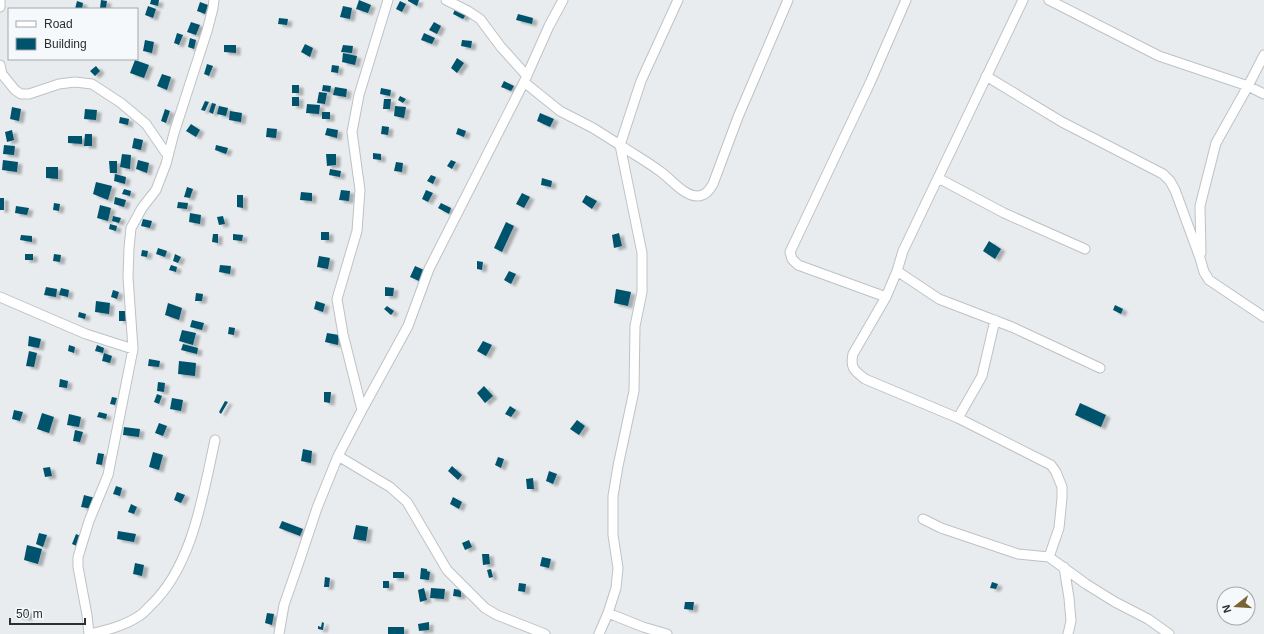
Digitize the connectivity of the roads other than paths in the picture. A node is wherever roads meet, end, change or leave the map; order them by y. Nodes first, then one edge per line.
1 (1, 0) edge
2 (214, 0) edge
3 (388, 0) edge
4 (446, 0) edge
5 (563, 0) edge
6 (678, 0) edge
7 (788, 0) edge
8 (906, 0) edge
9 (1023, 0) edge
10 (1049, 0) edge
11 (0, 7) edge
12 (1264, 55) edge
13 (0, 65) edge
14 (986, 76) junction
15 (525, 79) junction
16 (1248, 86) junction
17 (1264, 94) edge
18 (620, 145) junction
19 (168, 156) junction
20 (938, 178) junction
21 (1085, 249) dead end
22 (1200, 258) junction
23 (897, 271) junction
24 (0, 297) edge
25 (886, 297) junction
26 (1264, 317) edge
27 (995, 320) junction
28 (133, 349) junction
29 (1100, 368) dead end
30 (362, 410) junction
31 (958, 418) junction
32 (215, 440) dead end
33 (338, 456) junction
34 (923, 519) dead end
35 (1049, 557) junction
36 (1064, 567) junction
37 (608, 613) junction
38 (90, 634) edge
39 (279, 634) edge
40 (545, 634) edge
41 (599, 634) edge
42 (667, 634) edge
43 (1068, 634) edge
44 (1169, 634) edge

1 - 11 street
2 - 19 street
3 - 30 street
4 - 15 street
5 - 15 street
6 - 18 street
7 - 18 street
8 - 25 street
9 - 14 street
10 - 16 street
12 - 16 street
13 - 19 street
14 - 20 street
14 - 22 street
15 - 18 street
15 - 30 street
16 - 17 street
16 - 22 street
18 - 37 street
19 - 28 street
20 - 21 street
20 - 23 street
22 - 26 street
23 - 25 street
23 - 27 street
24 - 28 street
25 - 31 street
27 - 29 street
27 - 31 street
28 - 38 street
30 - 33 street
31 - 35 street
32 - 38 street
33 - 39 street
33 - 40 street
34 - 35 street
35 - 36 street
36 - 43 street
36 - 44 street
37 - 41 street
37 - 42 street

